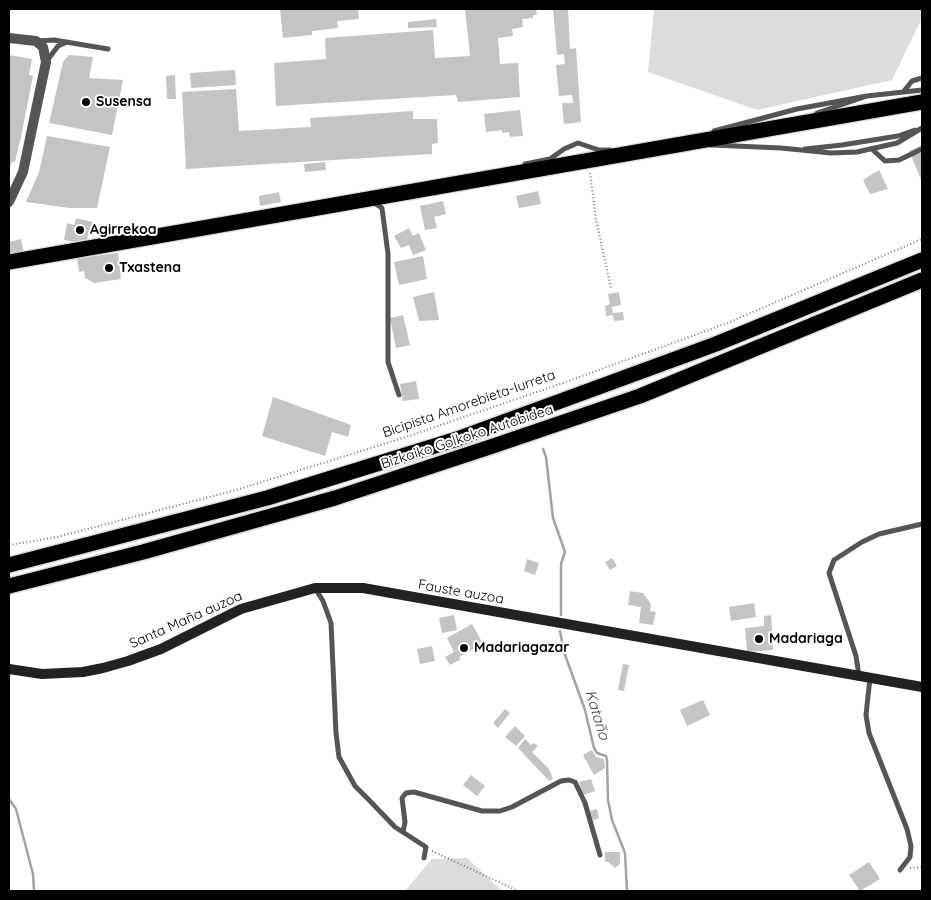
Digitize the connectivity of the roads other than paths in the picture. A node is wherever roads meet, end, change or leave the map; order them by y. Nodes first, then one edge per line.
1 (9, 38) edge
2 (36, 41) junction
3 (67, 42) junction
4 (108, 49) dead end
5 (46, 62) junction
6 (922, 78) edge
7 (922, 90) edge
8 (904, 91) junction
9 (867, 96) junction
10 (922, 102) edge
11 (922, 128) edge
12 (709, 132) dead end
13 (749, 133) junction
14 (689, 139) junction
15 (645, 143) dead end
16 (636, 145) dead end
17 (922, 149) edge
18 (794, 150) junction
19 (873, 150) junction
20 (522, 164) dead end
21 (476, 173) dead end
22 (446, 185) junction
23 (401, 193) junction
24 (368, 199) junction
25 (9, 202) edge
26 (382, 208) junction
27 (922, 260) edge
28 (9, 262) edge
29 (922, 280) edge
30 (399, 394) dead end
31 (922, 524) edge
32 (9, 565) edge
33 (9, 586) edge
34 (315, 588) junction
35 (9, 669) edge
36 (864, 677) junction
37 (922, 687) edge
38 (403, 832) junction
39 (600, 855) dead end
40 (424, 858) dead end
41 (900, 870) dead end

1 - 2 street
2 - 3 lane
2 - 5 street
3 - 4 lane
3 - 5 lane
5 - 25 street
6 - 8 lane
7 - 8 lane
8 - 9 lane
9 - 12 lane
9 - 13 lane
10 - 13 highway
11 - 18 lane
11 - 19 lane
13 - 14 highway
14 - 15 lane
14 - 18 lane
14 - 22 highway
16 - 20 lane
17 - 19 lane
18 - 19 lane
21 - 22 lane
22 - 23 highway
23 - 24 highway
23 - 26 lane
24 - 26 lane
24 - 28 highway
26 - 30 lane
27 - 32 highway, Bizkaiko Golkoko Autobidea
29 - 33 highway, Bizkaiko Golkoko Autobidea
31 - 36 lane
34 - 35 street, Santa Maña auzoa
34 - 36 street, Fauste auzoa
34 - 38 lane
36 - 37 street, Fauste auzoa
36 - 41 lane
38 - 39 lane
38 - 40 lane

